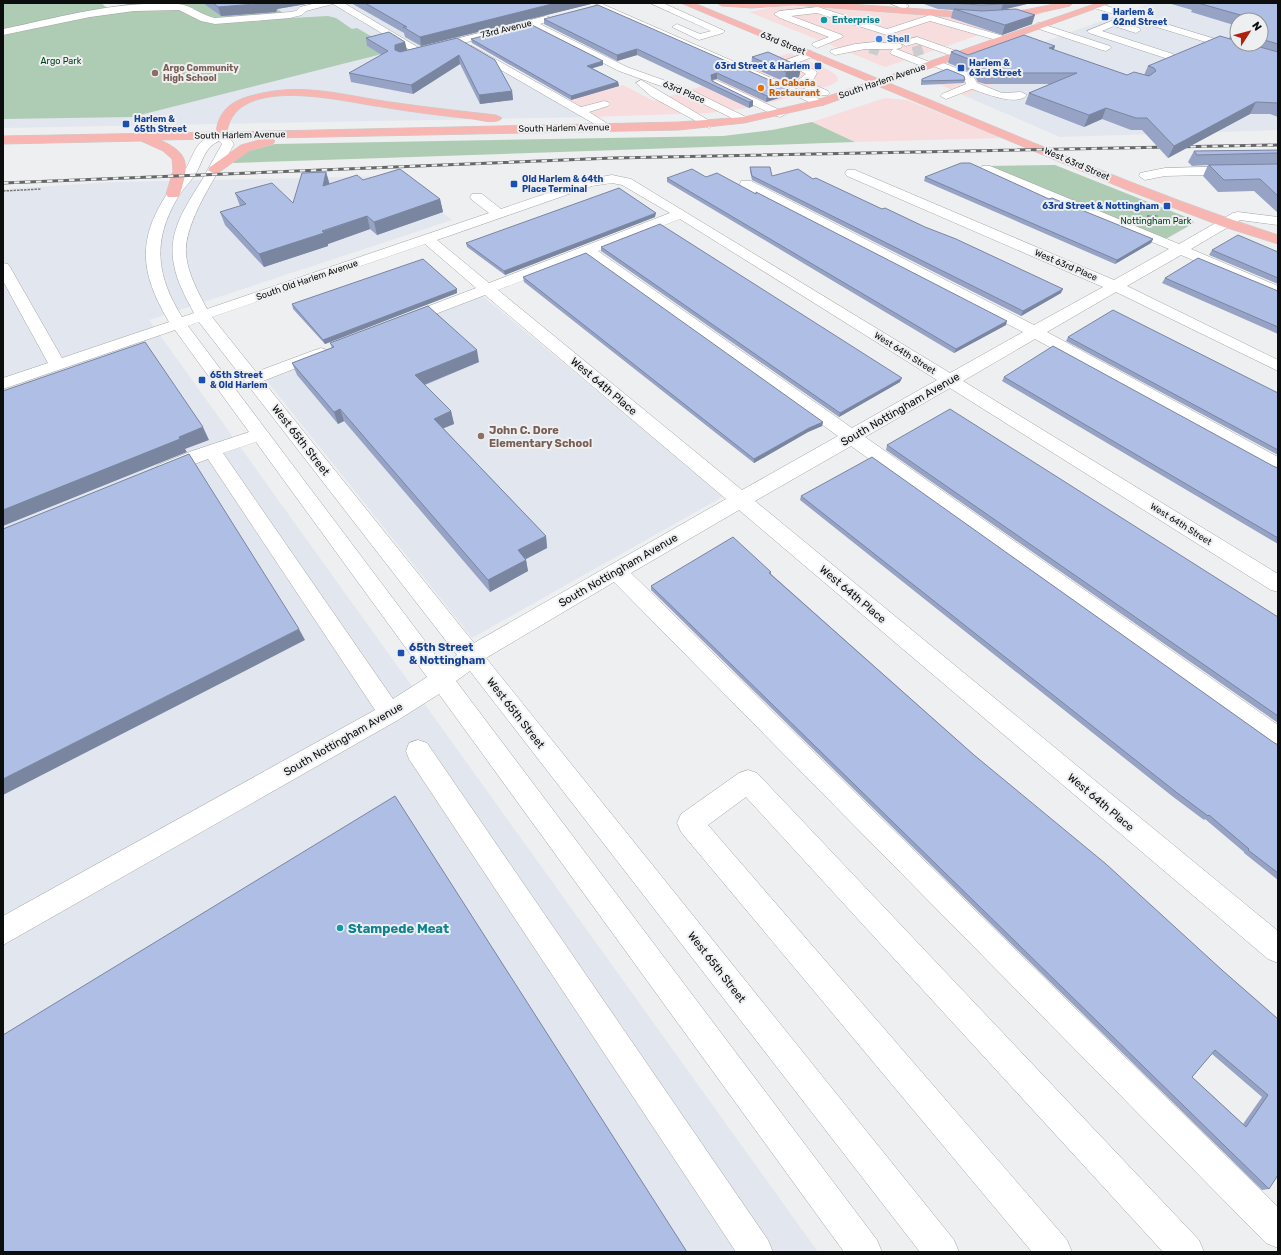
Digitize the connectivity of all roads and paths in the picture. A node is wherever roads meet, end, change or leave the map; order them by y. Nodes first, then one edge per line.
1 (295, 3) edge
2 (329, 3) edge
3 (336, 3) edge
4 (655, 3) edge
5 (686, 3) edge
6 (712, 3) edge
7 (722, 3) edge
8 (794, 3) edge
9 (894, 3) edge
10 (1074, 3) edge
11 (781, 4) edge
12 (1101, 4) edge
13 (601, 5) edge
14 (904, 6) dead end
15 (115, 7) edge
16 (304, 9) junction
17 (741, 15) junction
18 (554, 17) edge
19 (755, 20) dead end
20 (665, 22) dead end
21 (532, 23) junction
22 (743, 26) junction
23 (1039, 26) junction
24 (3, 32) edge
25 (1149, 34) dead end
26 (1006, 38) junction
27 (1209, 40) junction
28 (459, 41) junction
29 (1028, 43) edge
30 (813, 47) junction
31 (1191, 47) edge
32 (898, 49) junction
33 (419, 51) junction
34 (1114, 51) dead end
35 (1180, 51) edge
36 (835, 52) junction
37 (408, 54) edge
38 (958, 54) junction
39 (1169, 56) junction
40 (853, 59) tunnel mouth
41 (1278, 61) edge
42 (1151, 63) edge
43 (931, 64) junction
44 (623, 69) junction
45 (749, 72) junction
46 (881, 76) junction
47 (896, 76) junction
48 (915, 84) dead end
49 (709, 85) junction
50 (972, 85) junction
51 (933, 91) dead end
52 (687, 92) junction
53 (1021, 95) dead end
54 (946, 96) junction
55 (835, 98) junction
56 (961, 102) dead end
57 (820, 103) junction
58 (604, 104) dead end
59 (580, 111) junction
60 (780, 114) junction
61 (744, 120) junction
62 (602, 124) junction
63 (709, 124) junction
64 (643, 127) junction
65 (300, 134) junction
66 (221, 136) junction
67 (141, 137) junction
68 (3, 140) edge
69 (986, 169) edge
70 (1278, 169) edge
71 (214, 170) junction
72 (1131, 171) dead end
73 (851, 172) dead end
74 (1145, 176) junction
75 (612, 179) joint
76 (746, 184) dead end
77 (1163, 184) dead end
78 (41, 188) dead end
79 (3, 191) edge
80 (173, 194) junction
81 (477, 197) dead end
82 (1217, 206) dead end
83 (499, 214) junction
84 (681, 214) junction
85 (1232, 219) junction
86 (1278, 221) edge
87 (1278, 235) edge
88 (428, 239) junction
89 (1278, 240) edge
90 (1180, 249) junction
91 (587, 250) junction
92 (3, 267) edge
93 (1117, 287) junction
94 (487, 288) junction
95 (1278, 292) edge
96 (203, 316) junction
97 (178, 324) junction
98 (395, 324) edge
99 (1035, 332) junction
100 (337, 347) edge
101 (57, 365) junction
102 (1278, 366) edge
103 (253, 379) junction
104 (950, 381) junction
105 (3, 384) edge
106 (259, 435) junction
107 (852, 436) junction
108 (213, 452) junction
109 (1278, 465) edge
110 (148, 476) edge
111 (741, 500) junction
112 (616, 571) junction
113 (1278, 584) edge
114 (472, 656) junction
115 (441, 680) junction
116 (390, 713) junction
117 (1278, 738) edge
118 (418, 751) dead end
119 (3, 931) edge
120 (1278, 949) edge
121 (1278, 1231) edge
122 (756, 1252) edge
123 (865, 1252) edge
124 (942, 1252) edge
125 (1055, 1252) edge
126 (1187, 1252) edge

1 - 16 street
2 - 16 street
3 - 33 street
4 - 20 street
5 - 22 main road, 63rd Street
6 - 17 main road, 63rd Street
7 - 11 main road
8 - 10 main road
8 - 11 main road
9 - 14 street
11 - 17 main road
12 - 23 main road, South Harlem Avenue
12 - 27 street
13 - 45 street
15 - 16 street
15 - 24 street
17 - 19 main road, 63rd Street
17 - 22 main road
18 - 21 street, 73rd Avenue
21 - 28 street, 73rd Avenue
21 - 44 street, 63rd Place
22 - 30 main road, 63rd Street
23 - 26 main road, South Harlem Avenue
23 - 34 street
25 - 39 street
26 - 29 street
26 - 30 street
26 - 38 main road, South Harlem Avenue
27 - 31 street
27 - 41 street
28 - 33 street, 73rd Avenue
28 - 59 street
30 - 36 main road, 63rd Street
30 - 46 main road, 63rd Street
30 - 55 street
32 - 36 street
32 - 38 street
32 - 43 street
33 - 37 street, 73rd Avenue
35 - 39 street
36 - 40 main road, 63rd Street
38 - 43 main road, South Harlem Avenue
39 - 42 street
43 - 47 main road, South Harlem Avenue
43 - 50 street
44 - 52 street, 63rd Place
44 - 63 street, 63rd Place
45 - 49 street
45 - 57 street
46 - 47 main road, South Harlem Avenue
46 - 55 main road, South Harlem Avenue
46 - 85 main road, West 63rd Street
47 - 48 main road
49 - 52 street
49 - 60 street
50 - 53 street
50 - 54 street
51 - 54 main road
52 - 61 street, 63rd Place
54 - 56 main road
55 - 57 main road, South Harlem Avenue
57 - 60 main road, South Harlem Avenue
58 - 59 street
59 - 62 street
60 - 61 main road, South Harlem Avenue
61 - 63 main road, South Harlem Avenue
62 - 64 main road
62 - 66 main road
63 - 64 main road, South Harlem Avenue
64 - 65 main road, South Harlem Avenue
65 - 66 main road, South Harlem Avenue
65 - 71 main road
66 - 67 main road, South Harlem Avenue
66 - 71 street, West 65th Street
66 - 80 street
67 - 68 main road, South Harlem Avenue
67 - 80 main road
69 - 90 street
70 - 74 street
71 - 96 street, West 65th Street
72 - 74 main road
73 - 93 street, West 63rd Place
74 - 77 main road
75 - 83 street, South Old Harlem Avenue
75 - 84 street, West 64th Street
76 - 99 street
78 - 79 path
80 - 97 street
81 - 83 street
82 - 85 main road, West 63rd Street
83 - 88 street, South Old Harlem Avenue
84 - 91 street
84 - 104 street, West 64th Street
85 - 86 street
85 - 87 main road, West 63rd Street
85 - 89 main road, West 63rd Street
85 - 90 street, South Nottingham Avenue
88 - 94 street, West 64th Place
88 - 96 street, South Old Harlem Avenue
90 - 93 street, South Nottingham Avenue
90 - 95 street
91 - 94 street
91 - 107 street
92 - 101 street
93 - 99 street, South Nottingham Avenue
93 - 102 street, West 63rd Place
94 - 98 street
94 - 111 street, West 64th Place
96 - 97 street, South Old Harlem Avenue
96 - 103 street, West 65th Street
97 - 101 street, South Old Harlem Avenue
97 - 106 street
99 - 104 street, South Nottingham Avenue
99 - 109 street
100 - 103 street
101 - 105 street, South Old Harlem Avenue
103 - 114 street, West 65th Street
104 - 107 street, South Nottingham Avenue
104 - 113 street, West 64th Street
106 - 108 street
106 - 115 street
107 - 111 street, South Nottingham Avenue
107 - 117 street
108 - 110 street
108 - 116 street
111 - 112 street, South Nottingham Avenue
111 - 120 street, West 64th Place
112 - 114 street, South Nottingham Avenue
112 - 121 street
114 - 115 street, South Nottingham Avenue
114 - 124 street, West 65th Street
115 - 116 street, South Nottingham Avenue
115 - 123 street
116 - 119 street, South Nottingham Avenue
118 - 122 street
125 - 126 street

